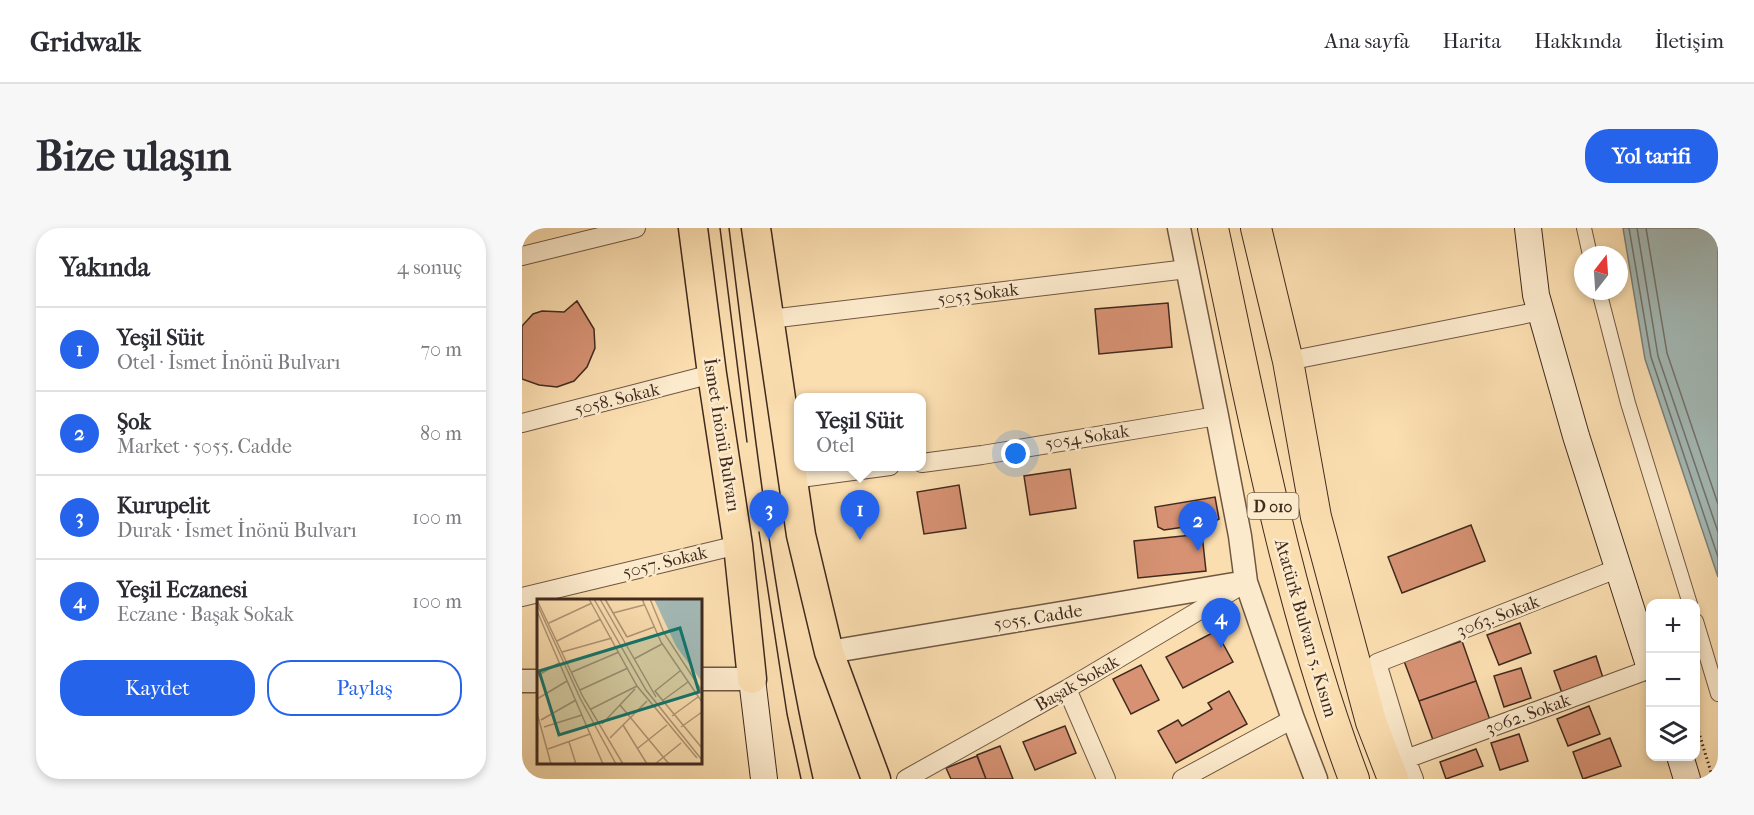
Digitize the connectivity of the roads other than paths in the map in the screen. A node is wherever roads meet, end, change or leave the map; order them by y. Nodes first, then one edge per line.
1 (636, 228) edge
2 (693, 228) edge
3 (756, 228) edge
4 (1179, 228) edge
5 (1213, 228) edge
6 (1256, 228) edge
7 (1528, 228) edge
8 (1584, 228) edge
9 (1588, 246) edge
10 (522, 256) edge
11 (1187, 269) junction
12 (1601, 300) edge
13 (1541, 311) junction
14 (770, 319) junction
15 (1288, 361) junction
16 (712, 374) junction
17 (1217, 416) junction
18 (522, 423) edge
19 (926, 461) edge
20 (853, 471) edge
21 (793, 479) junction
22 (738, 545) junction
23 (1619, 568) junction
24 (1246, 582) junction
25 (522, 597) edge
26 (1689, 599) edge
27 (1700, 637) edge
28 (829, 652) junction
29 (1646, 655) edge
30 (1646, 670) edge
31 (702, 679) edge
32 (752, 679) junction
33 (1067, 689) junction
34 (1718, 694) edge
35 (1293, 719) junction
36 (1682, 761) edge
37 (1399, 769) edge
38 (764, 779) edge
39 (876, 779) edge
40 (906, 779) edge
41 (1106, 779) edge
42 (1182, 779) edge
43 (1316, 779) edge
44 (1354, 779) edge
45 (1414, 779) edge
46 (1687, 779) edge

1 - 10 street
2 - 16 main road, İsmet İnönü Bulvarı
3 - 14 main road
4 - 11 street
5 - 44 highway, Atatürk Bulvarı 5. Kısım / D 010
6 - 15 highway, Atatürk Bulvarı 5. Kısım / D 010
7 - 13 main road
8 - 9 street
11 - 14 street, 5053 Sokak
11 - 17 street
12 - 26 street
13 - 15 street
13 - 23 main road
14 - 21 main road
15 - 37 highway, Atatürk Bulvarı 5. Kısım / D 010
16 - 18 street, 5058. Sokak
16 - 22 main road, İsmet İnönü Bulvarı
17 - 19 street, 5054 Sokak
17 - 24 street
20 - 21 street
21 - 28 main road
22 - 25 street, 5057. Sokak
22 - 32 main road, İsmet İnönü Bulvarı
23 - 29 main road
23 - 37 street, 3063. Sokak
24 - 28 street, 5055. Cadde
24 - 33 street, Başak Sokak
24 - 35 street
27 - 34 street
28 - 39 main road
30 - 37 street, 3062. Sokak
31 - 32 street
32 - 38 main road
33 - 40 street, Başak Sokak
33 - 41 street
35 - 42 street
35 - 43 street
36 - 46 main road
37 - 45 street

